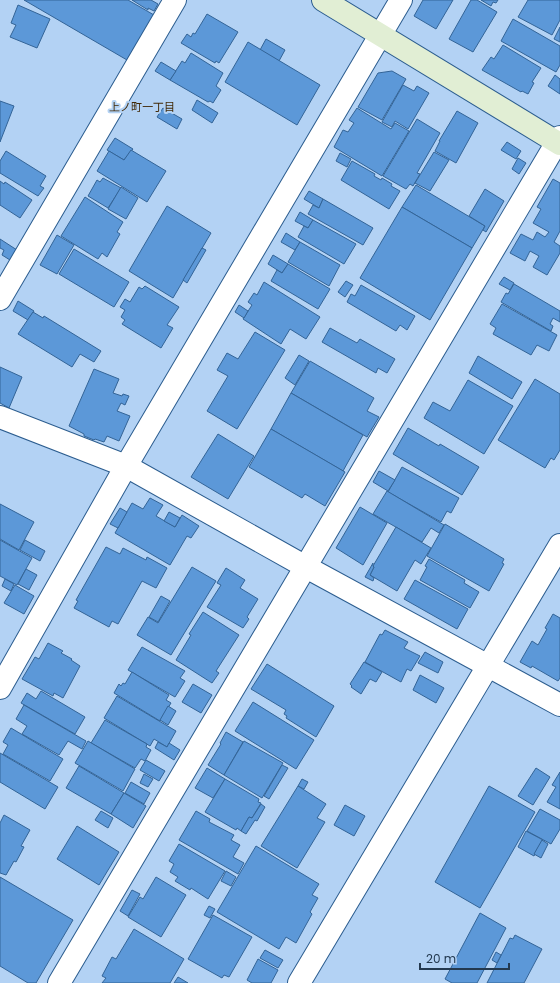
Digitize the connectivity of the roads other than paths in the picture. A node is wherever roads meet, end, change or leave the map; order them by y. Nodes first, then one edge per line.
1 (175, 0) edge
2 (323, 0) edge
3 (401, 0) edge
4 (379, 35) junction
5 (559, 141) edge
6 (0, 299) edge
7 (0, 417) edge
8 (126, 466) junction
9 (560, 546) edge
10 (306, 567) junction
11 (489, 665) junction
12 (0, 688) edge
13 (560, 705) edge
14 (59, 983) edge
15 (298, 983) edge

1 - 6 street
2 - 4 street
3 - 4 street
4 - 5 street
4 - 8 street
5 - 10 street
7 - 8 street
8 - 10 street
8 - 12 street
9 - 11 street
10 - 11 street
10 - 14 street
11 - 13 street
11 - 15 street

